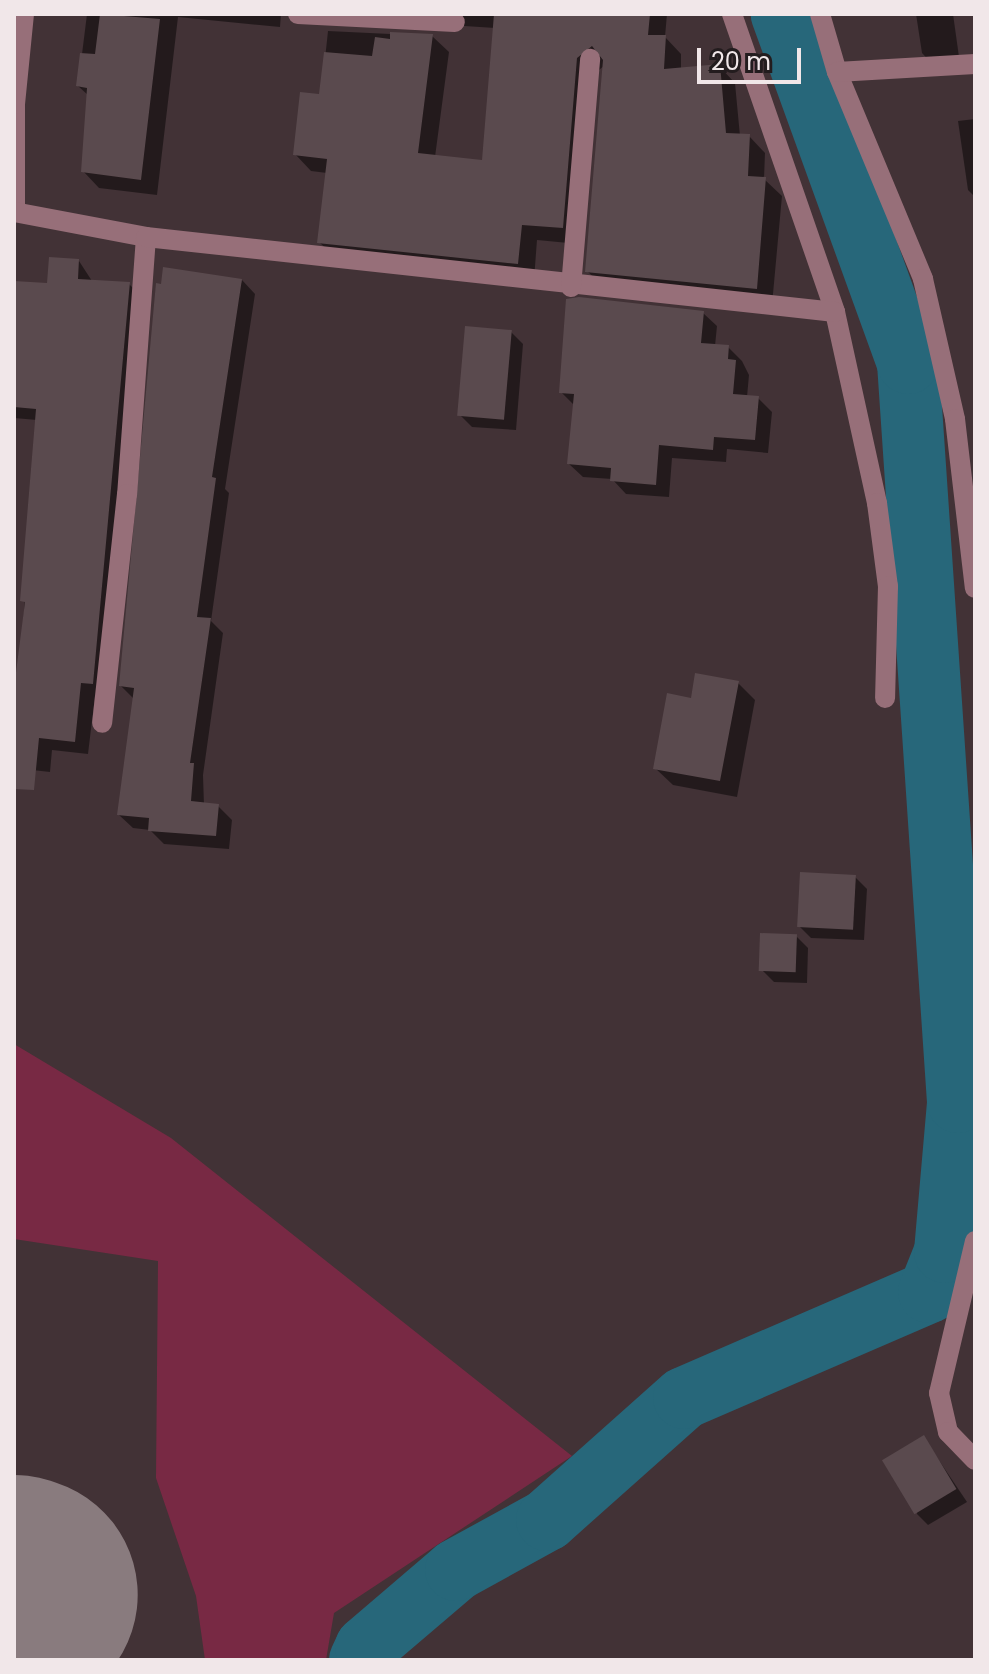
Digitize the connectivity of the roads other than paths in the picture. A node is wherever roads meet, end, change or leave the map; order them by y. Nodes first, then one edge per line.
1 (24, 14) edge
2 (298, 14) edge
3 (732, 14) edge
4 (820, 14) edge
5 (455, 22) dead end
6 (590, 59) dead end
7 (975, 64) edge
8 (837, 72) junction
9 (14, 104) edge
10 (14, 212) edge
11 (146, 237) junction
12 (571, 287) junction
13 (835, 312) junction
14 (975, 588) edge
15 (885, 698) dead end
16 (102, 723) dead end
17 (975, 1241) edge
18 (975, 1460) edge

1 - 9 street
2 - 5 street
3 - 13 street
4 - 8 street
6 - 12 street
7 - 8 street
8 - 14 street
9 - 10 street
10 - 11 street
11 - 12 street
11 - 16 street
12 - 13 street
13 - 15 street
17 - 18 street

